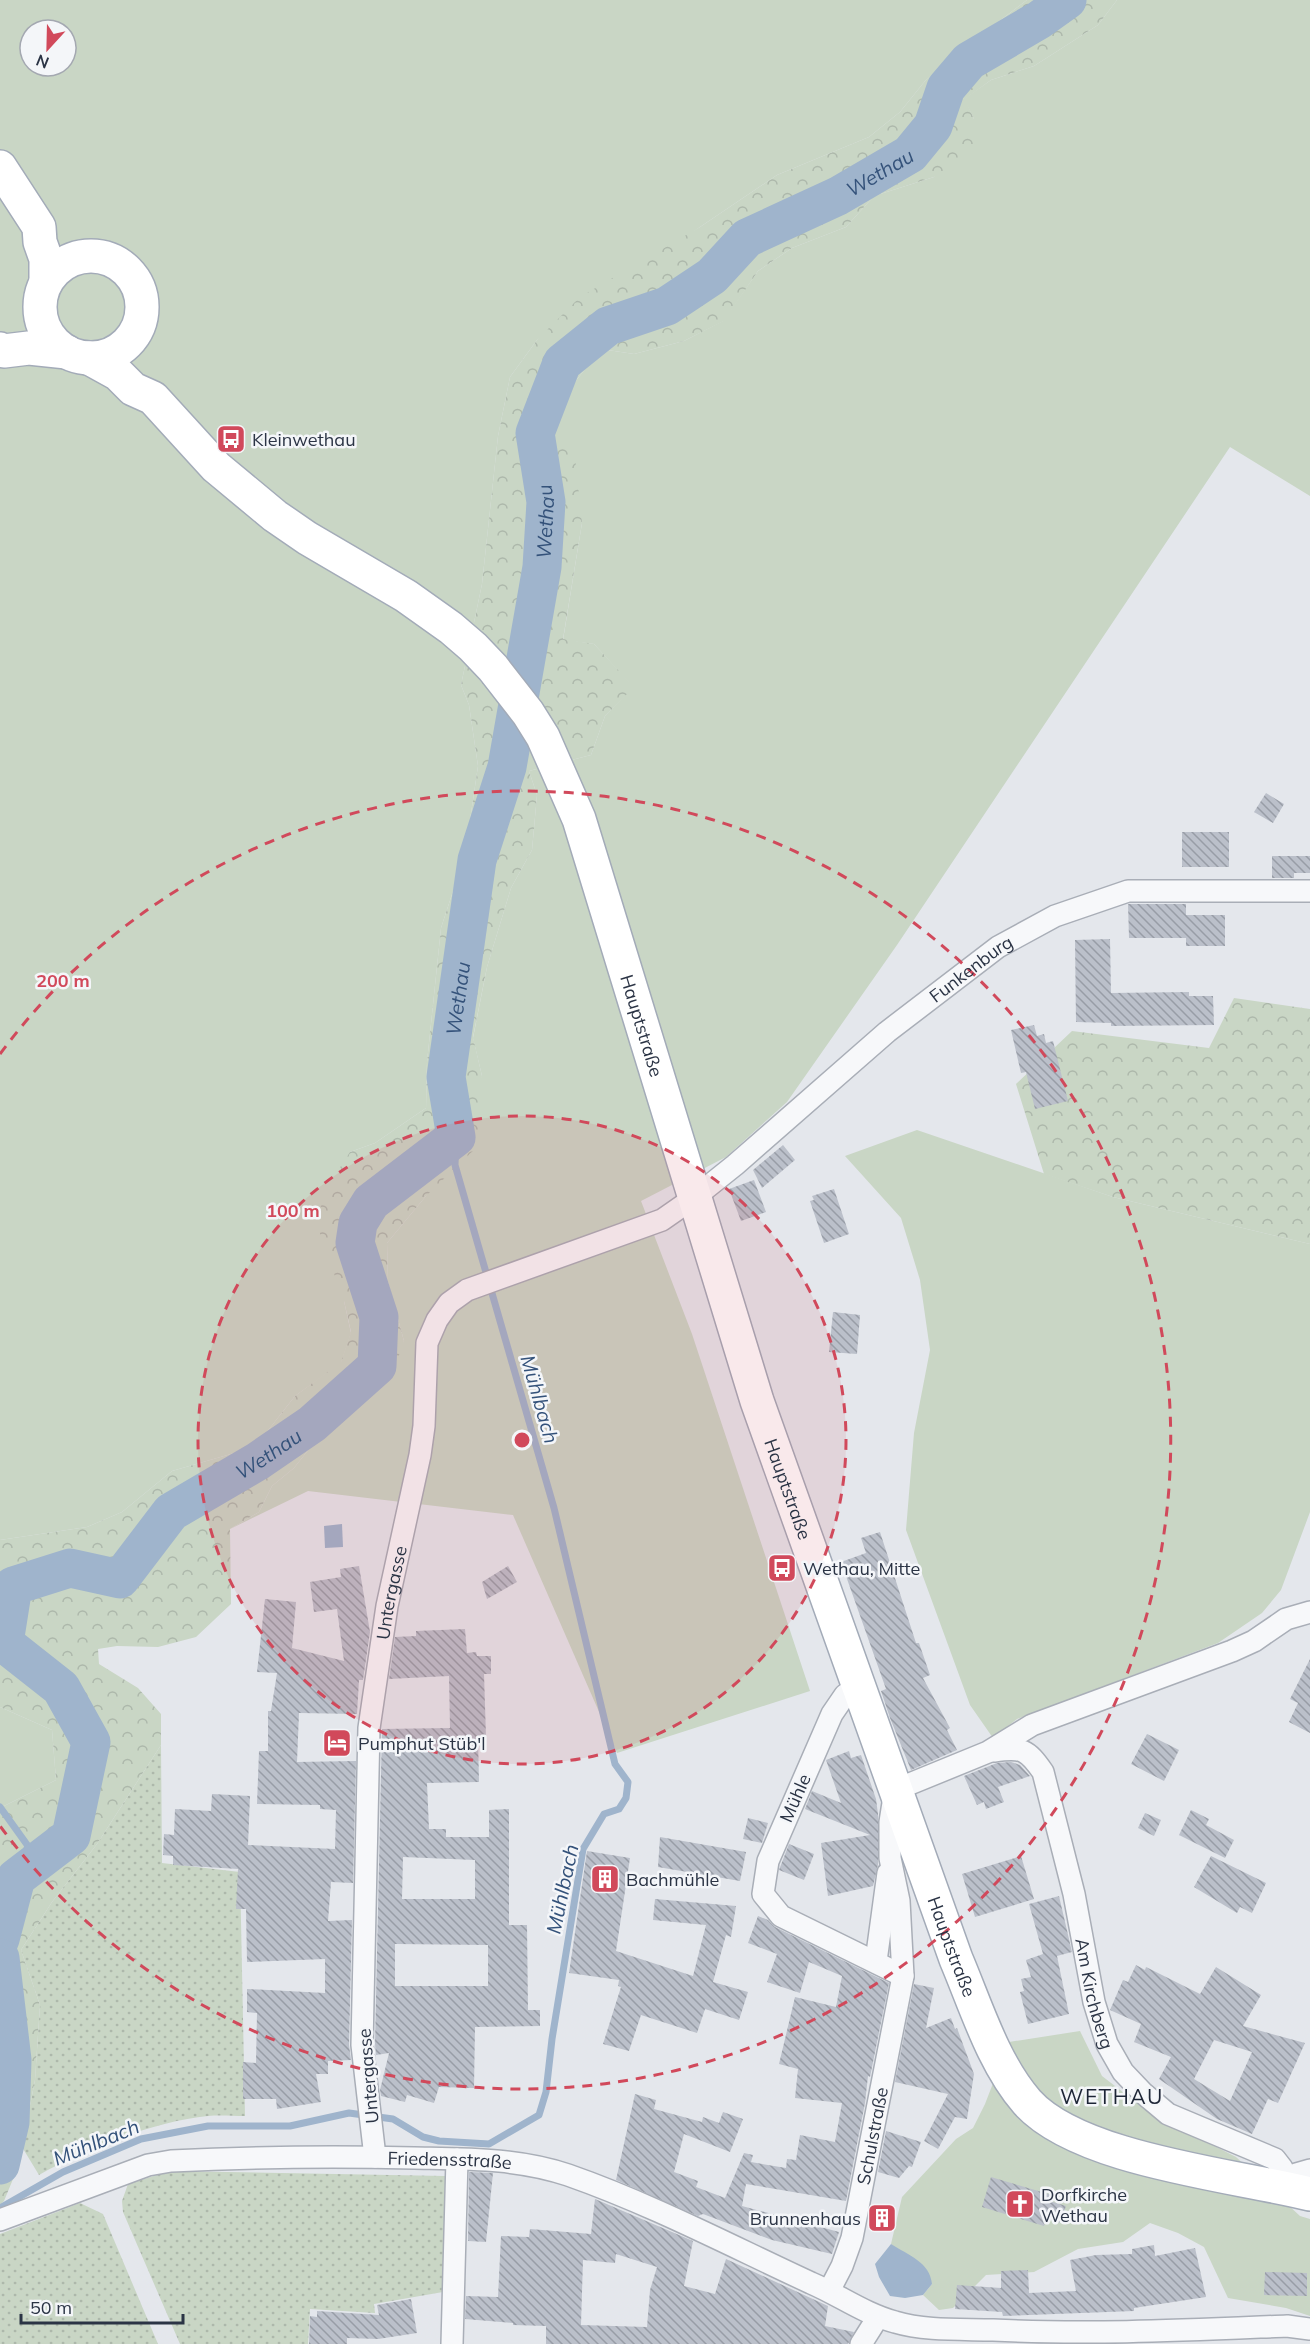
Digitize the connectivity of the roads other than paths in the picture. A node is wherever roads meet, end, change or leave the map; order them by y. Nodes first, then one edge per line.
1 (0, 167) edge
2 (39, 227) junction
3 (94, 256) junction
4 (43, 290) junction
5 (137, 330) junction
6 (0, 333) edge
7 (0, 349) edge
8 (78, 355) junction
9 (153, 398) junction
10 (1310, 891) edge
11 (695, 1197) junction
12 (1310, 1612) edge
13 (858, 1686) junction
14 (988, 1752) junction
15 (895, 1790) junction
16 (890, 1858) junction
17 (876, 1961) junction
18 (903, 1976) junction
19 (375, 2157) junction
20 (457, 2159) junction
21 (1302, 2184) edge
22 (0, 2220) edge
23 (829, 2291) junction
24 (878, 2317) junction
25 (1310, 2329) edge
26 (452, 2344) edge
27 (861, 2344) edge

1 - 2 main road
2 - 3 main road
2 - 4 main road
3 - 4 main road
3 - 5 main road
4 - 6 main road
4 - 8 main road
5 - 8 main road
5 - 9 main road
7 - 8 main road
8 - 9 main road
9 - 11 main road, Hauptstraße
10 - 11 street, Funkenburg
11 - 13 main road, Hauptstraße
11 - 19 street, Untergasse
12 - 14 street, Am Kirchberg
13 - 15 main road, Hauptstraße
13 - 17 street, Mühle
14 - 15 street, Am Kirchberg
14 - 21 street, Am Kirchberg
15 - 16 street, Schulstraße
15 - 21 main road, Hauptstraße
16 - 17 street
16 - 18 street, Schulstraße
17 - 18 street
18 - 23 street, Schulstraße
19 - 20 street, Friedensstraße
19 - 22 street, Friedensstraße
20 - 23 street, Friedensstraße
20 - 26 street
23 - 24 street, Friedensstraße
24 - 25 street, Friedensstraße
24 - 27 street

